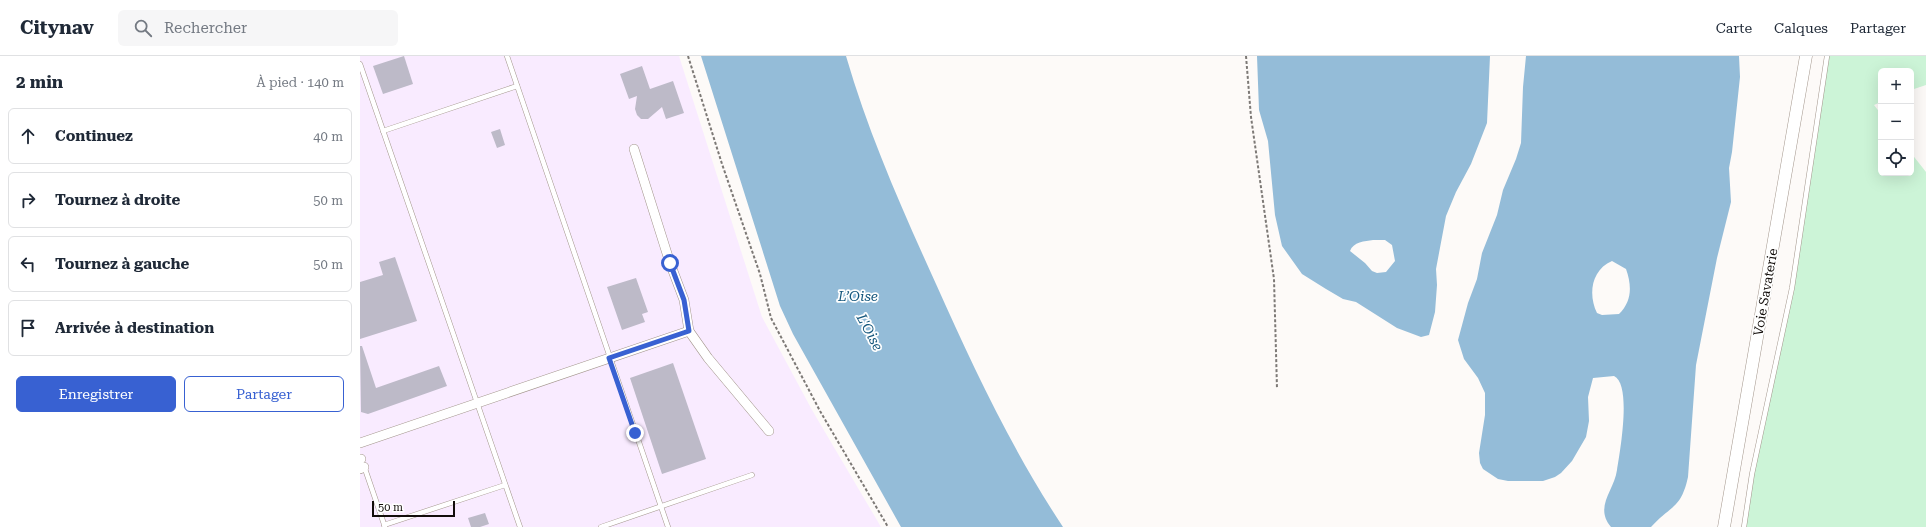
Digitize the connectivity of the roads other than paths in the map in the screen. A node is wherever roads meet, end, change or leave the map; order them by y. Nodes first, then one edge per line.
1 (507, 56) edge
2 (1806, 56) edge
3 (1827, 56) edge
4 (360, 64) edge
5 (517, 86) junction
6 (383, 132) junction
7 (634, 149) dead end
8 (689, 331) junction
9 (609, 358) junction
10 (478, 403) junction
11 (769, 431) dead end
12 (360, 443) edge
13 (361, 462) edge
14 (752, 475) dead end
15 (505, 485) junction
16 (661, 507) junction
17 (384, 526) edge
18 (520, 527) edge
19 (602, 527) edge
20 (668, 527) edge
21 (1724, 527) edge
22 (1744, 527) edge

1 - 5 lane
2 - 21 main road, Voie Savaterie
3 - 22 lane
4 - 6 lane
5 - 6 lane
5 - 9 lane
6 - 10 lane
7 - 8 street
8 - 9 street
8 - 11 street
9 - 10 street
9 - 16 lane
10 - 12 street
10 - 15 lane
13 - 17 lane
14 - 16 lane
15 - 17 lane
15 - 18 lane
16 - 19 lane
16 - 20 lane

